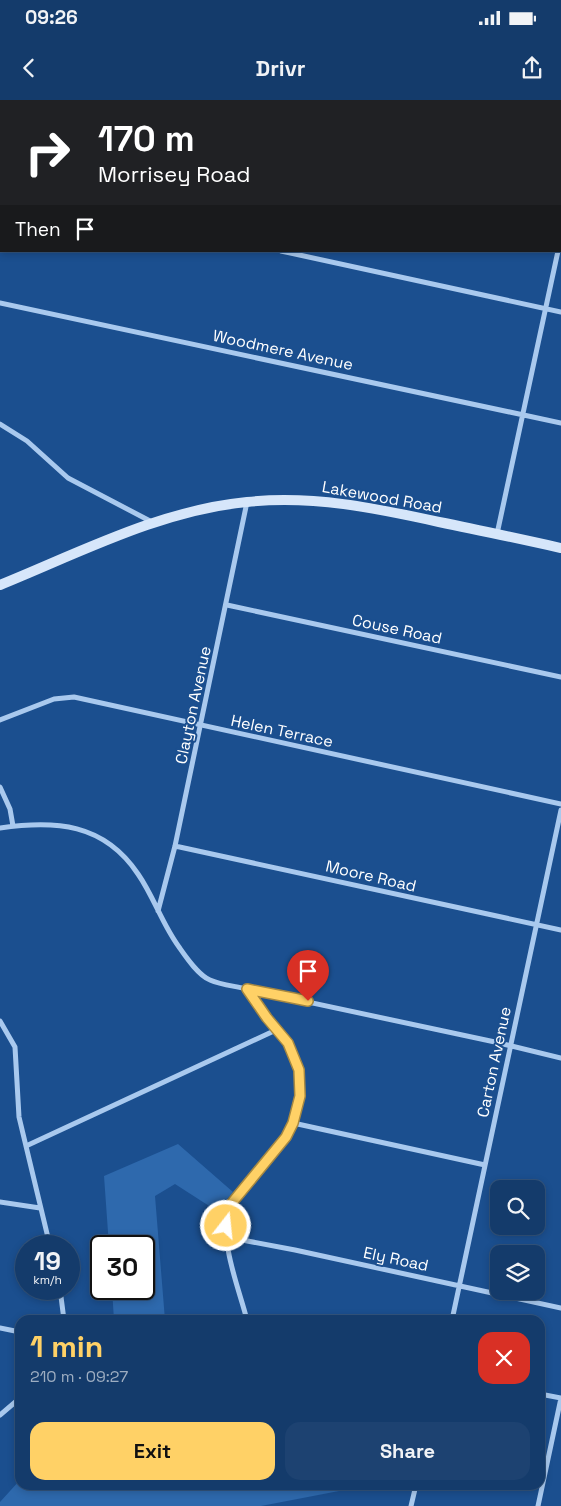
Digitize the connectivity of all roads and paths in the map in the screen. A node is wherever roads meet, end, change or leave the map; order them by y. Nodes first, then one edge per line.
1 (286, 252) edge
2 (558, 252) edge
3 (0, 303) edge
4 (546, 308) junction
5 (561, 312) edge
6 (522, 414) junction
7 (561, 423) edge
8 (0, 424) edge
9 (247, 502) junction
10 (154, 523) junction
11 (497, 534) junction
12 (561, 548) edge
13 (0, 585) edge
14 (227, 605) junction
15 (561, 677) edge
16 (0, 720) edge
17 (201, 726) junction
18 (0, 787) edge
19 (561, 804) edge
20 (561, 810) edge
21 (13, 826) junction
22 (0, 828) edge
23 (175, 846) junction
24 (158, 912) junction
25 (536, 924) junction
26 (561, 930) edge
27 (247, 989) junction
28 (0, 1021) edge
29 (276, 1030) junction
30 (511, 1046) junction
31 (561, 1058) edge
32 (293, 1123) junction
33 (26, 1146) junction
34 (485, 1165) junction
35 (0, 1202) edge
36 (40, 1208) junction
37 (47, 1235) edge
38 (226, 1237) junction
39 (459, 1286) junction
40 (61, 1300) edge
41 (561, 1308) edge
42 (63, 1315) edge
43 (246, 1315) edge
44 (453, 1315) edge
45 (0, 1328) edge
46 (15, 1331) edge
47 (545, 1395) edge
48 (561, 1398) edge
49 (15, 1402) edge
50 (0, 1415) edge
51 (545, 1473) edge
52 (415, 1490) edge
53 (541, 1490) edge
54 (411, 1506) edge
55 (538, 1506) edge

1 - 4 street
2 - 4 street
3 - 6 street, Woodmere Avenue
4 - 5 street
4 - 6 street
6 - 7 street, Woodmere Avenue
6 - 11 street
8 - 10 street
9 - 10 street, Lakewood Road
9 - 11 street, Lakewood Road
9 - 14 street, Clayton Avenue
10 - 13 street, Lakewood Road
11 - 12 street, Lakewood Road
14 - 15 street, Couse Road
14 - 17 street, Clayton Avenue
16 - 17 street, Helen Terrace
17 - 19 street, Helen Terrace
17 - 23 street, Clayton Avenue
18 - 21 street
20 - 25 street, Carton Avenue
21 - 22 street
21 - 24 street
23 - 24 street, Clayton Avenue
23 - 25 street, Moore Road
24 - 27 street
25 - 26 street, Moore Road
25 - 30 street, Carton Avenue
27 - 29 street
27 - 30 street
28 - 33 street
29 - 32 street
29 - 33 street
30 - 31 street
30 - 34 street, Carton Avenue
32 - 34 street
32 - 38 street
33 - 36 street
34 - 39 street, Carton Avenue
35 - 36 street
36 - 37 street
38 - 39 street, Ely Road
38 - 43 street
39 - 41 street, Ely Road
39 - 44 street, Carton Avenue
40 - 42 street
45 - 46 street
47 - 48 street
48 - 51 street
49 - 50 street
52 - 54 street
53 - 55 street

